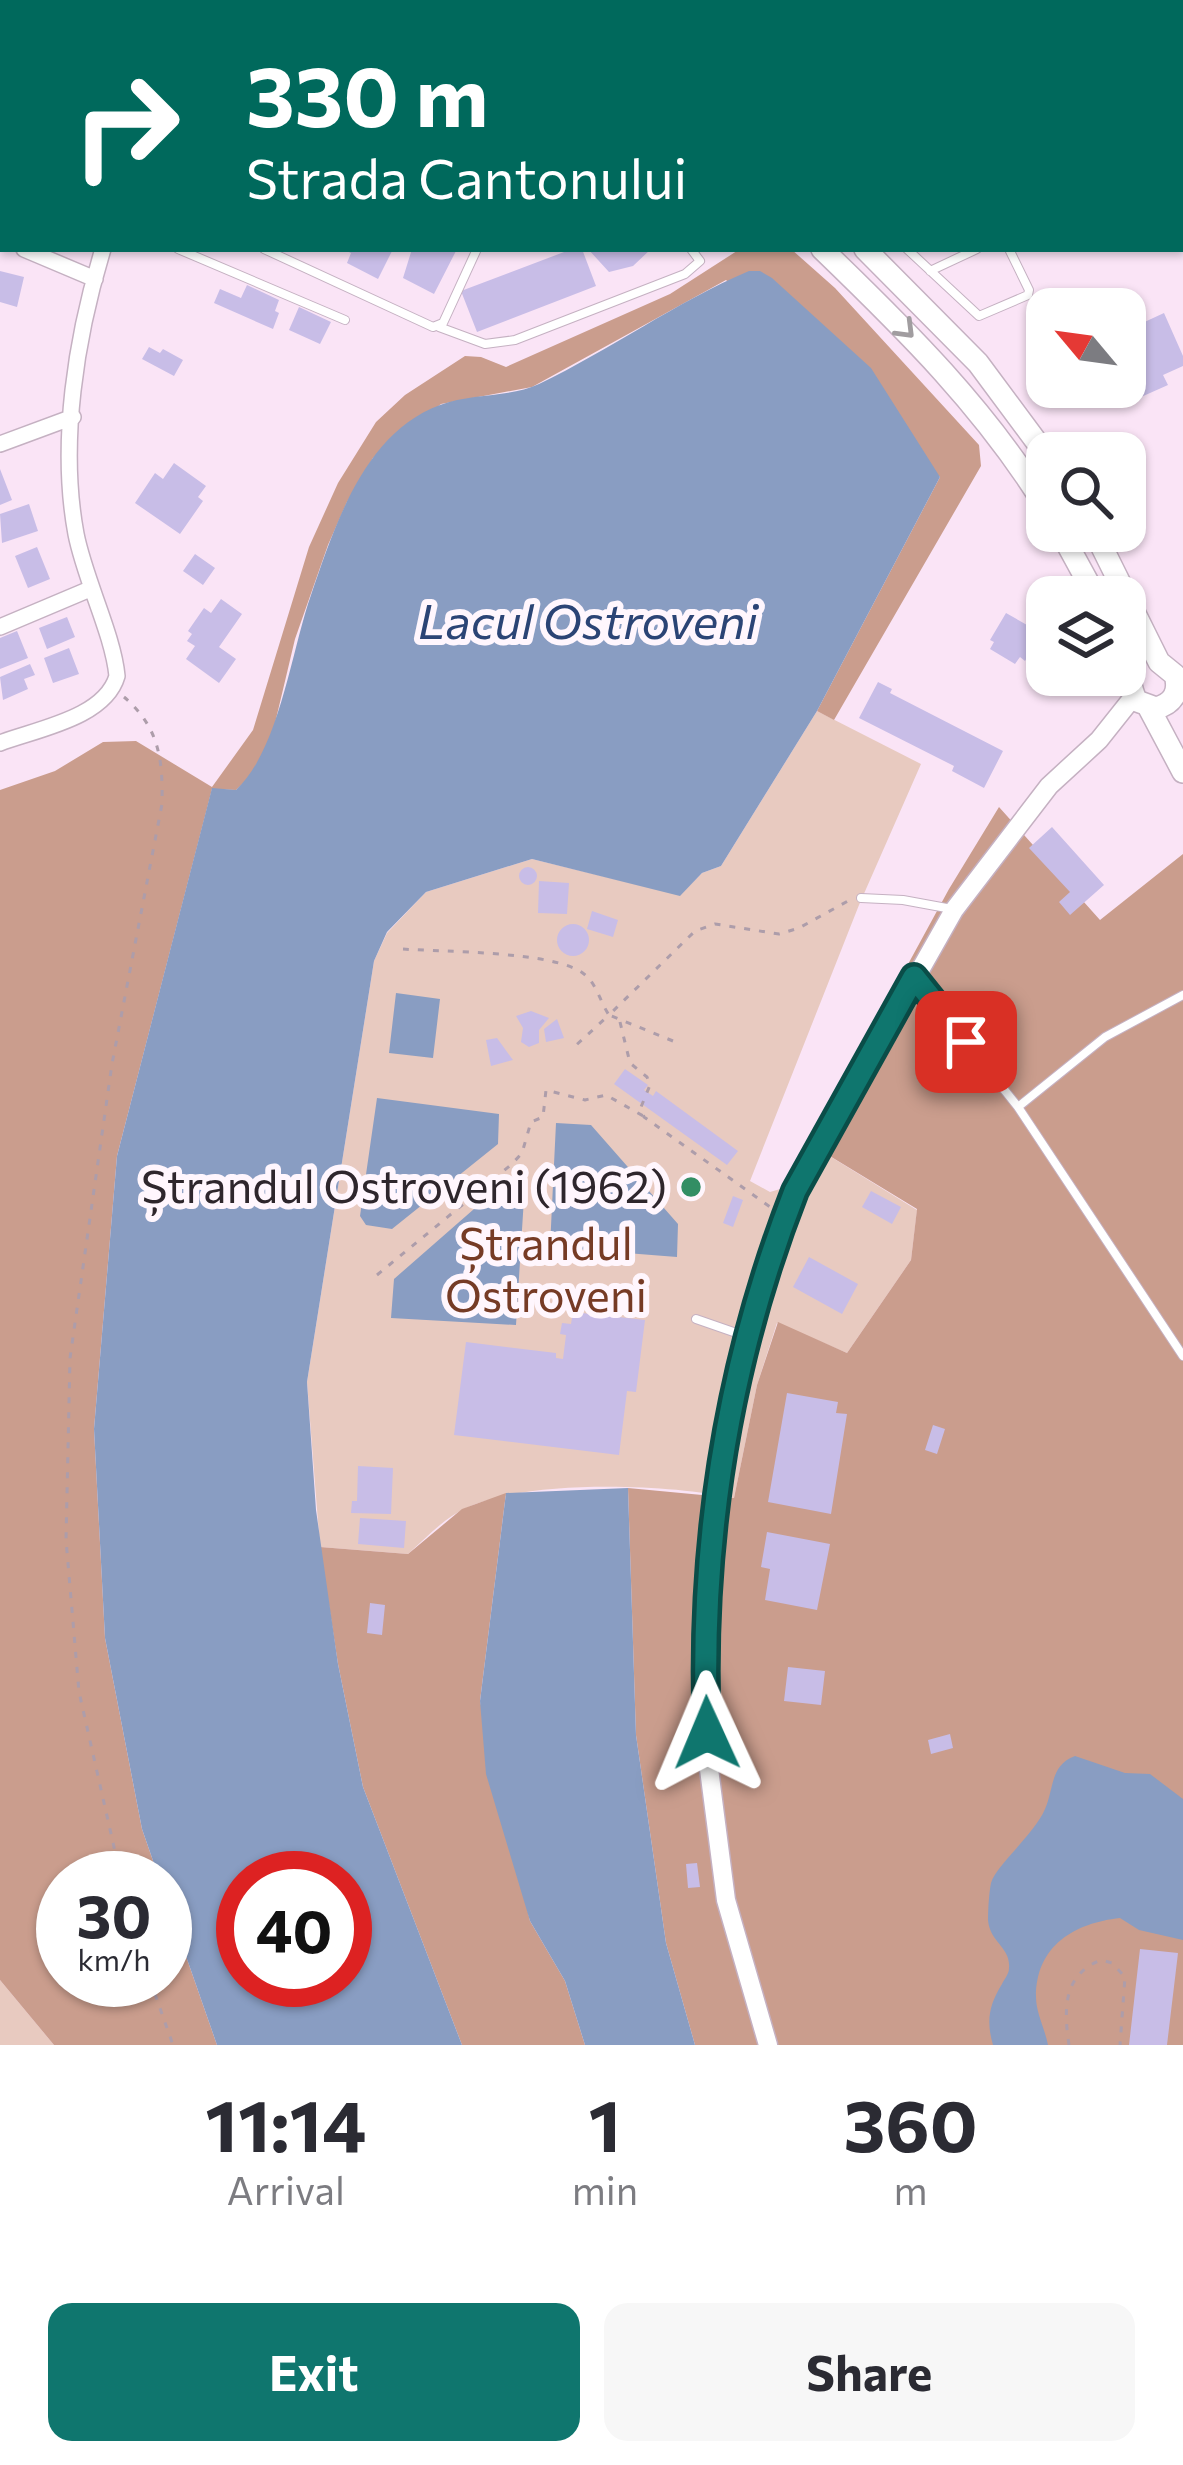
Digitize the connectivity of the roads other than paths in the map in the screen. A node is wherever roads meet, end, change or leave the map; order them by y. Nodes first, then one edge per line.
1 (31, 252) edge
2 (103, 252) edge
3 (185, 252) edge
4 (271, 252) edge
5 (476, 252) edge
6 (693, 252) edge
7 (825, 252) edge
8 (861, 252) edge
9 (867, 252) edge
10 (910, 252) edge
11 (971, 252) edge
12 (1010, 252) edge
13 (843, 269) junction
14 (930, 271) junction
15 (95, 279) junction
16 (345, 320) dead end
17 (439, 327) junction
18 (73, 417) junction
19 (1029, 432) edge
20 (0, 444) edge
21 (1026, 479) edge
22 (1105, 552) edge
23 (90, 589) junction
24 (0, 627) edge
25 (1146, 669) edge
26 (1176, 687) edge
27 (1146, 695) edge
28 (1132, 696) edge
29 (1141, 696) edge
30 (0, 743) edge
31 (1183, 772) edge
32 (861, 898) road end
33 (954, 910) junction
34 (914, 977) junction
35 (1183, 994) edge
36 (1018, 1107) junction
37 (696, 1318) dead end
38 (747, 1337) junction
39 (1183, 1356) edge
40 (768, 2045) edge

1 - 15 street
2 - 15 street
3 - 16 lane
4 - 17 lane
5 - 17 lane
6 - 17 lane
7 - 13 main road
8 - 13 lane
9 - 19 main road
10 - 14 lane
11 - 14 lane
12 - 14 lane
13 -> 21 main road
15 - 18 street
18 - 20 street
18 - 23 street
22 - 26 main road
23 - 24 street
23 - 30 street
25 - 26 main road
26 - 27 main road
28 - 33 street
29 - 31 main road
32 - 33 lane
33 - 34 street
34 - 36 lane
34 - 38 street
35 - 36 lane
36 - 39 lane
37 - 38 lane
38 - 40 street

